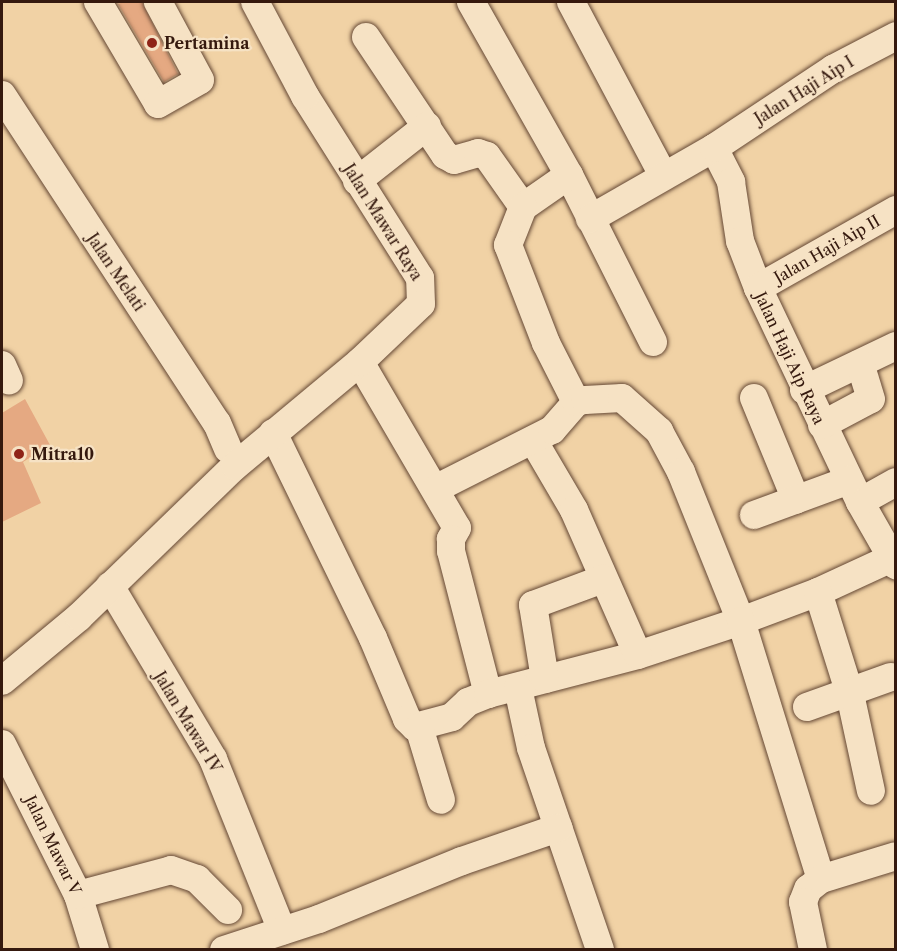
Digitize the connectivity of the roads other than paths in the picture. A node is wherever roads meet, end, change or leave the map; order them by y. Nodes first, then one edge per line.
1 (98, 2) edge
2 (158, 2) edge
3 (255, 2) edge
4 (571, 2) edge
5 (480, 5) edge
6 (896, 36) edge
7 (366, 37) dead end
8 (2, 95) edge
9 (427, 126) junction
10 (714, 148) junction
11 (569, 175) junction
12 (663, 175) junction
13 (357, 181) junction
14 (523, 207) junction
15 (896, 210) edge
16 (590, 219) junction
17 (758, 288) junction
18 (653, 342) dead end
19 (896, 346) edge
20 (360, 362) junction
21 (860, 364) junction
22 (804, 390) junction
23 (754, 398) dead end
24 (576, 402) junction
25 (822, 425) junction
26 (273, 434) junction
27 (533, 440) junction
28 (228, 449) dead end
29 (896, 482) edge
30 (437, 488) junction
31 (855, 491) junction
32 (796, 500) junction
33 (754, 515) dead end
34 (894, 560) edge
35 (603, 579) junction
36 (110, 585) junction
37 (818, 592) junction
38 (741, 621) junction
39 (638, 656) junction
40 (891, 677) dead end
41 (545, 679) junction
42 (2, 681) edge
43 (518, 688) junction
44 (488, 694) junction
45 (850, 694) junction
46 (807, 707) dead end
47 (419, 727) junction
48 (2, 744) edge
49 (871, 791) dead end
50 (441, 800) dead end
51 (558, 828) junction
52 (896, 856) edge
53 (821, 879) junction
54 (78, 895) junction
55 (228, 910) dead end
56 (282, 931) junction
57 (95, 950) edge
58 (224, 950) edge
59 (600, 950) edge
60 (813, 950) edge

1 - 2 street
3 - 13 street, Jalan Mawar Raya
4 - 12 street
5 - 11 street
6 - 10 street, Jalan Haji Aip I
7 - 9 street
8 - 28 street, Jalan Melati
9 - 13 street
9 - 14 street
10 - 12 street, Jalan Haji Aip I
10 - 17 street, Jalan Haji Aip Raya
11 - 14 street
11 - 16 street
12 - 16 street, Jalan Haji Aip I
13 - 20 street, Jalan Mawar Raya
14 - 24 street
15 - 17 street, Jalan Haji Aip II
16 - 18 street
17 - 22 street, Jalan Haji Aip Raya
19 - 21 street
20 - 26 street, Jalan Mawar Raya
20 - 30 street
21 - 22 street
21 - 25 street
22 - 25 street, Jalan Haji Aip Raya
23 - 32 street
24 - 27 street
24 - 38 street
25 - 31 street, Jalan Haji Aip Raya
26 - 36 street, Jalan Mawar Raya
26 - 47 street
27 - 30 street
27 - 35 street
29 - 31 street
30 - 44 street
31 - 32 street
31 - 34 street, Jalan Haji Aip Raya
32 - 33 street
34 - 37 street
35 - 39 street
35 - 41 street
36 - 42 street, Jalan Mawar Raya
36 - 56 street, Jalan Mawar IV
37 - 38 street
37 - 45 street
38 - 39 street
38 - 53 street
39 - 41 street
40 - 45 street
41 - 43 street
43 - 44 street
43 - 51 street
44 - 47 street
45 - 46 street
45 - 49 street
47 - 50 street
48 - 54 street, Jalan Mawar V
51 - 56 street
51 - 59 street
52 - 53 street
53 - 60 street
54 - 55 street
54 - 57 street, Jalan Mawar V
56 - 58 street

